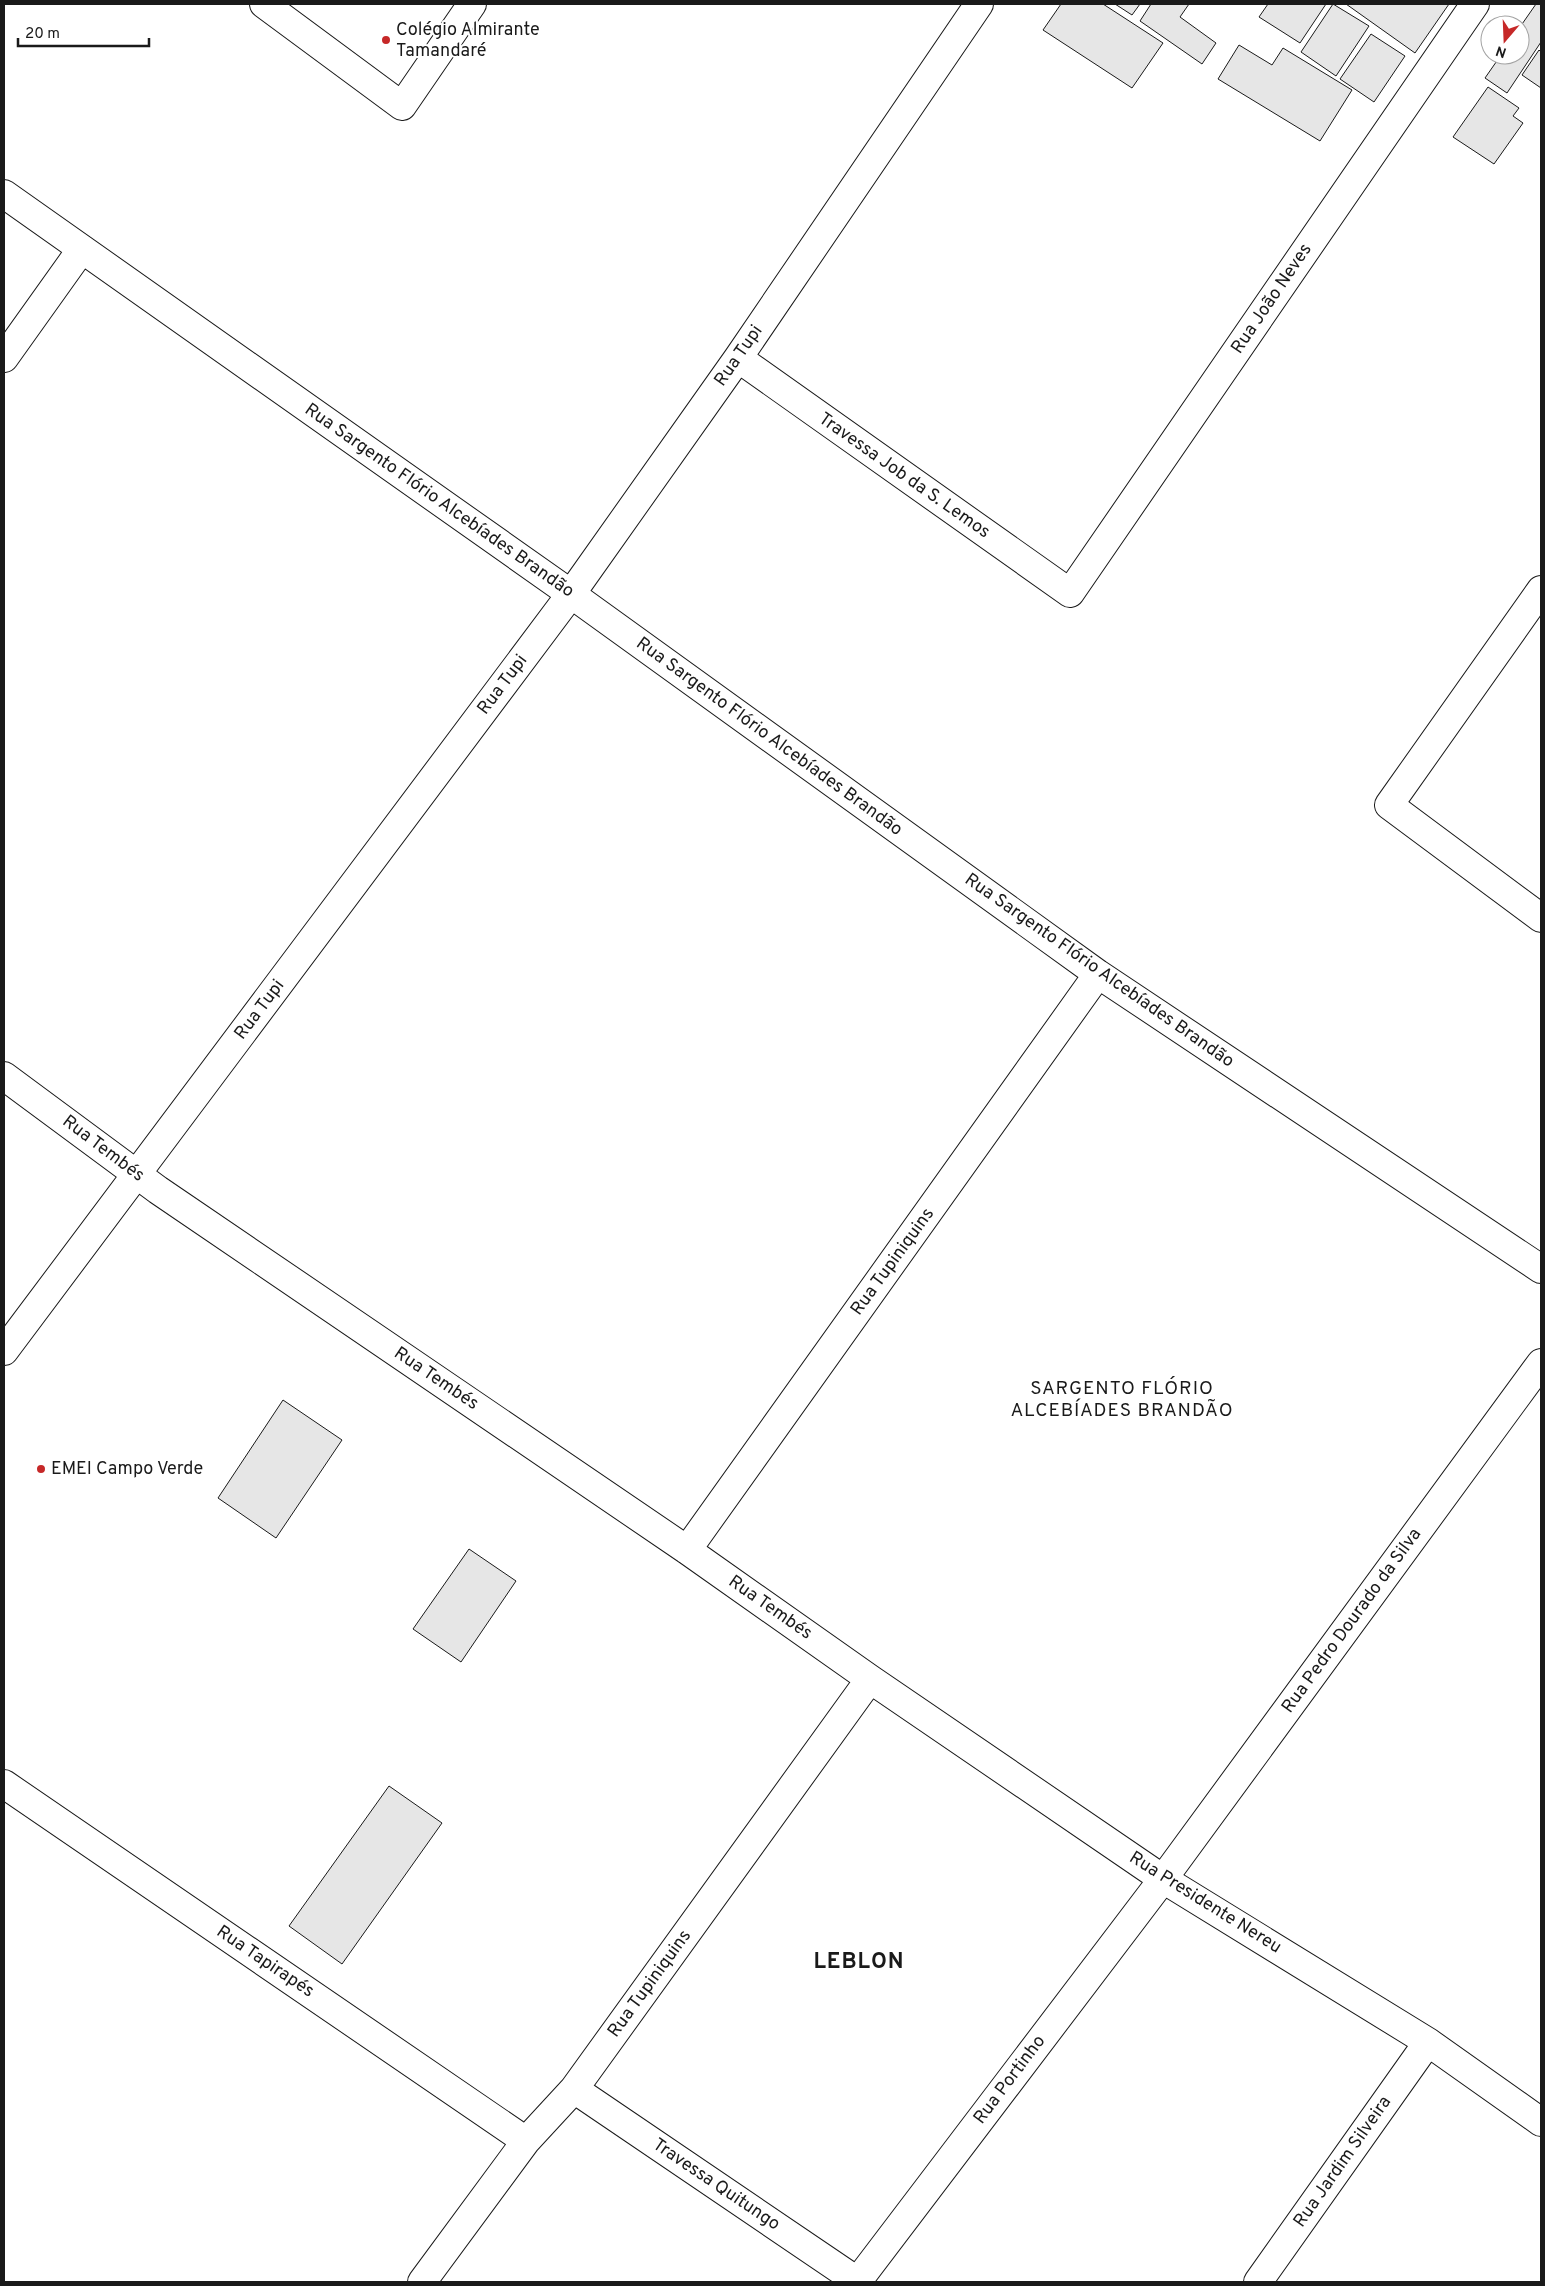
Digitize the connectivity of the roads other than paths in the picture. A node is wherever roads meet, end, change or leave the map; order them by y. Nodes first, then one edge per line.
1 (264, 4) edge
2 (472, 4) edge
3 (979, 4) edge
4 (1475, 4) edge
5 (4, 194) edge
6 (81, 250) junction
7 (4, 358) edge
8 (738, 358) junction
9 (1541, 590) edge
10 (1070, 593) joint
11 (571, 594) junction
12 (1541, 918) edge
13 (1098, 974) junction
14 (4, 1076) edge
15 (137, 1174) junction
16 (1541, 1268) edge
17 (4, 1351) edge
18 (1541, 1363) edge
19 (687, 1550) junction
20 (870, 1680) junction
21 (4, 1784) edge
22 (1163, 1879) junction
23 (1428, 2042) junction
24 (574, 2089) junction
25 (1541, 2122) edge
26 (526, 2141) junction
27 (422, 2282) edge
28 (857, 2282) edge
29 (1258, 2282) edge

1 - 2 street
3 - 8 street, Rua Tupi
4 - 10 street, Rua João Neves
5 - 6 street, Rua Sargento Flório Alcebíades Brandão
6 - 7 street
6 - 11 street, Rua Sargento Flório Alcebíades Brandão
8 - 10 street, Travessa Job da S. Lemos
8 - 11 street, Rua Tupi
9 - 12 street
11 - 13 street, Rua Sargento Flório Alcebíades Brandão
11 - 15 street, Rua Tupi
13 - 16 street, Rua Sargento Flório Alcebíades Brandão
13 - 19 street, Rua Tupiniquins
14 - 15 street, Rua Tembés
15 - 17 street, Rua Tupi
15 - 19 street, Rua Tembés
18 - 22 street, Rua Pedro Dourado da Silva
19 - 20 street, Rua Tembés
20 - 22 street, Rua Presidente Nereu
20 - 24 street, Rua Tupiniquins
21 - 26 street, Rua Tapirapés
22 - 23 street, Rua Presidente Nereu
22 - 28 street, Rua Portinho
23 - 25 street, Rua Presidente Nereu
23 - 29 street, Rua Jardim Silveira
24 - 26 street, Rua Tupiniquins
24 - 28 street, Travessa Quitungo
26 - 27 street, Rua Tupiniquins

